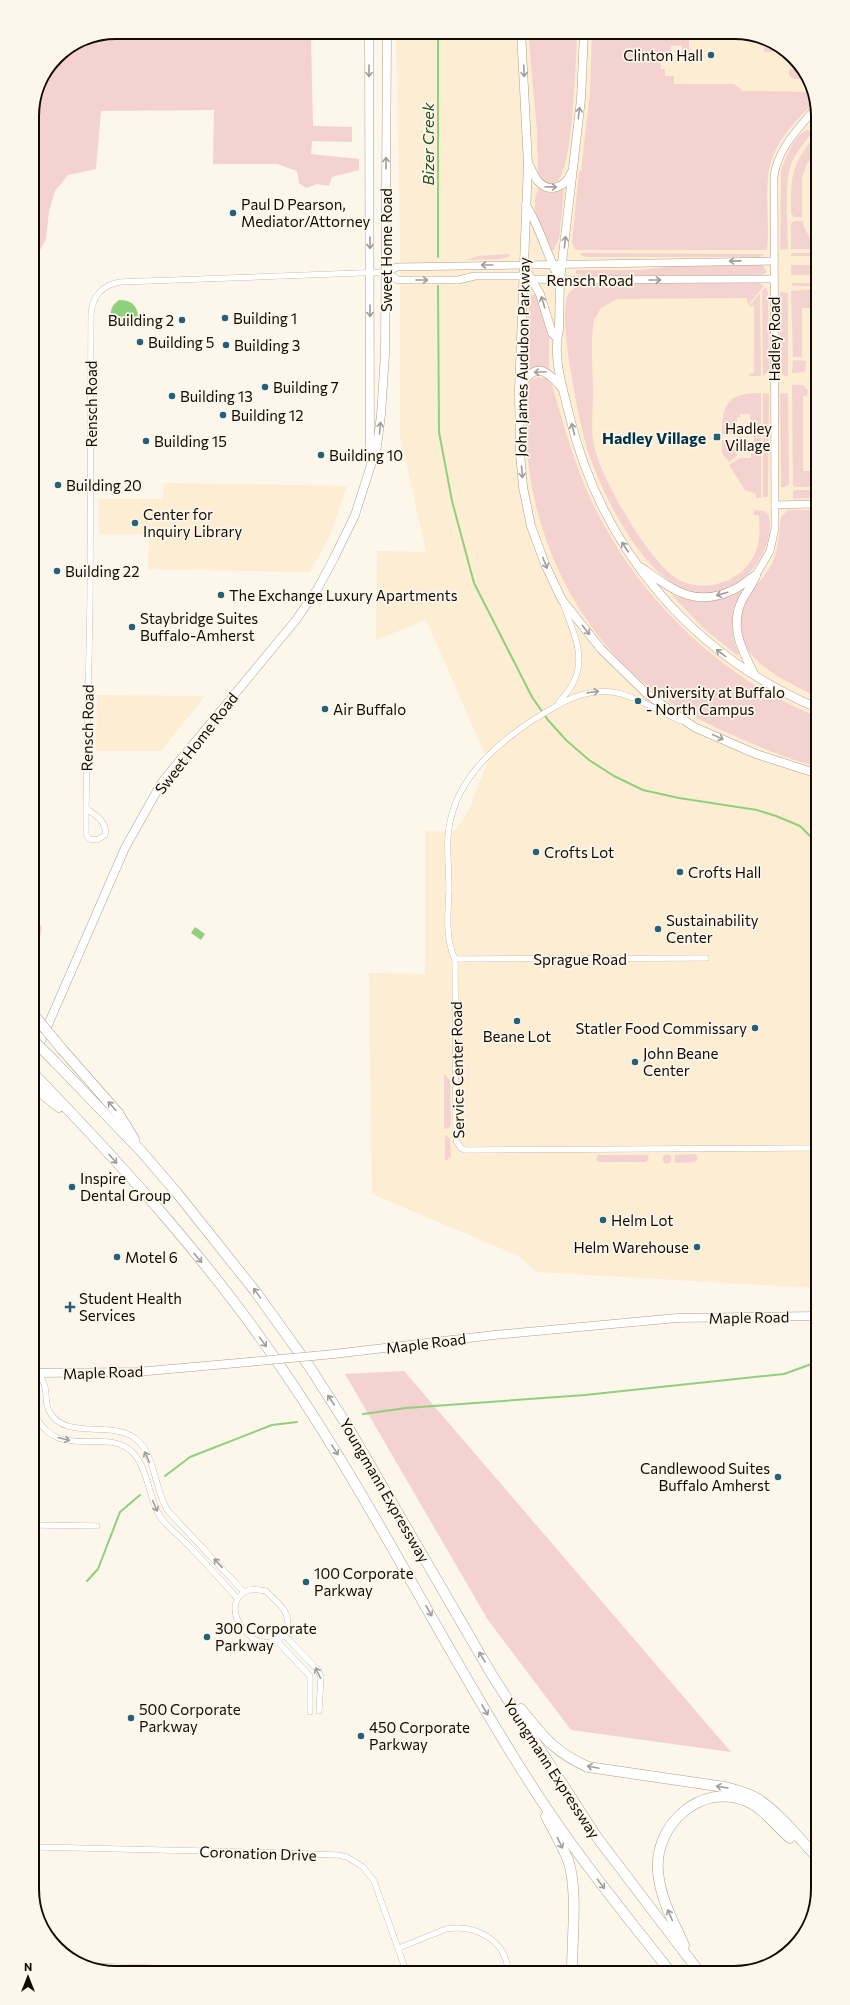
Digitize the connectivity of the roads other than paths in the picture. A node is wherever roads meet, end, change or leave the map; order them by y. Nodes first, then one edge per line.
1 (369, 39) edge
2 (387, 39) edge
3 (521, 39) edge
4 (584, 39) edge
5 (811, 114) edge
6 (528, 164) junction
7 (573, 165) junction
8 (526, 205) junction
9 (774, 261) junction
10 (552, 264) junction
11 (563, 264) junction
12 (523, 265) junction
13 (370, 272) junction
14 (386, 272) junction
15 (523, 276) junction
16 (533, 279) junction
17 (774, 279) junction
18 (560, 280) junction
19 (557, 338) junction
20 (563, 389) junction
21 (519, 390) junction
22 (369, 465) junction
23 (811, 504) edge
24 (775, 505) junction
25 (636, 564) junction
26 (756, 575) junction
27 (562, 600) junction
28 (754, 674) junction
29 (811, 705) edge
30 (556, 706) junction
31 (694, 727) junction
32 (811, 772) edge
33 (86, 808) junction
34 (706, 958) dead end
35 (455, 960) junction
36 (39, 1021) edge
37 (39, 1046) edge
38 (39, 1046) edge
39 (41, 1088) edge
40 (811, 1148) edge
41 (141, 1151) junction
42 (811, 1316) edge
43 (39, 1375) edge
44 (39, 1379) edge
45 (39, 1420) edge
46 (154, 1478) junction
47 (145, 1480) junction
48 (39, 1525) edge
49 (97, 1526) dead end
50 (244, 1592) junction
51 (238, 1598) junction
52 (284, 1636) junction
53 (277, 1641) junction
54 (492, 1675) junction
55 (319, 1711) dead end
56 (310, 1712) dead end
57 (530, 1783) junction
58 (39, 1847) edge
59 (811, 1851) edge
60 (811, 1859) edge
61 (399, 1948) junction
62 (404, 1966) edge
63 (507, 1966) edge
64 (572, 1966) edge
65 (666, 1966) edge
66 (695, 1966) edge

1 -> 13 main road, Sweet Home Road
14 -> 2 main road, Sweet Home Road
3 -> 6 main road, John James Audubon Parkway
7 -> 4 main road
5 - 9 street, Hadley Road
6 -> 7 main road
6 - 8 main road, John James Audubon Parkway
11 -> 7 main road
8 - 10 main road
8 - 12 main road, John James Audubon Parkway
9 -> 11 street, Rensch Road
9 - 17 street, Hadley Road
10 - 11 street, Rensch Road
10 - 12 street, Rensch Road
10 - 18 main road
11 - 18 main road
12 -> 14 street, Rensch Road
12 - 15 main road, John James Audubon Parkway
12 - 16 main road
13 - 14 street, Rensch Road
13 -> 22 main road, Sweet Home Road
13 - 33 street, Rensch Road
14 -> 15 street, Rensch Road
22 -> 14 main road, Sweet Home Road
15 - 16 street, Rensch Road
15 - 21 main road, John James Audubon Parkway
16 - 18 street, Rensch Road
19 -> 16 main road
18 -> 17 street, Rensch Road
17 - 24 street, Hadley Road
18 - 19 main road
19 - 20 main road
20 -> 21 main road
25 -> 20 main road
21 -> 27 main road, John James Audubon Parkway
22 - 37 main road, Sweet Home Road
23 - 24 street
24 - 26 street, Hadley Road
26 -> 25 main road
28 -> 25 main road
26 - 28 main road
27 - 30 street, Service Center Road
27 -> 31 main road, John James Audubon Parkway
28 - 29 main road
30 -> 31 street, Service Center Road
30 - 35 street, Service Center Road
31 -> 32 main road, John James Audubon Parkway
33 - 33 street, Rensch Road
34 - 35 street, Sprague Road
35 - 40 street, Service Center Road
41 -> 36 highway, bridge
38 - 41 highway, Youngmann Expressway, bridge
39 -> 57 highway, Youngmann Expressway
54 -> 41 highway, Youngmann Expressway
42 - 43 main road, Maple Road, bridge
46 -> 44 street
45 -> 47 street
46 - 47 street
50 -> 46 street
47 -> 51 street
48 - 49 street
50 - 51 street
50 - 52 street
51 - 53 street
52 - 53 street
55 -> 52 street
53 - 56 street
59 -> 54 highway
54 - 66 highway, Youngmann Expressway
57 -> 64 highway
57 -> 65 highway, Youngmann Expressway
58 - 61 street, Coronation Drive
66 -> 60 highway
61 - 62 street, Coronation Drive
61 - 63 street

